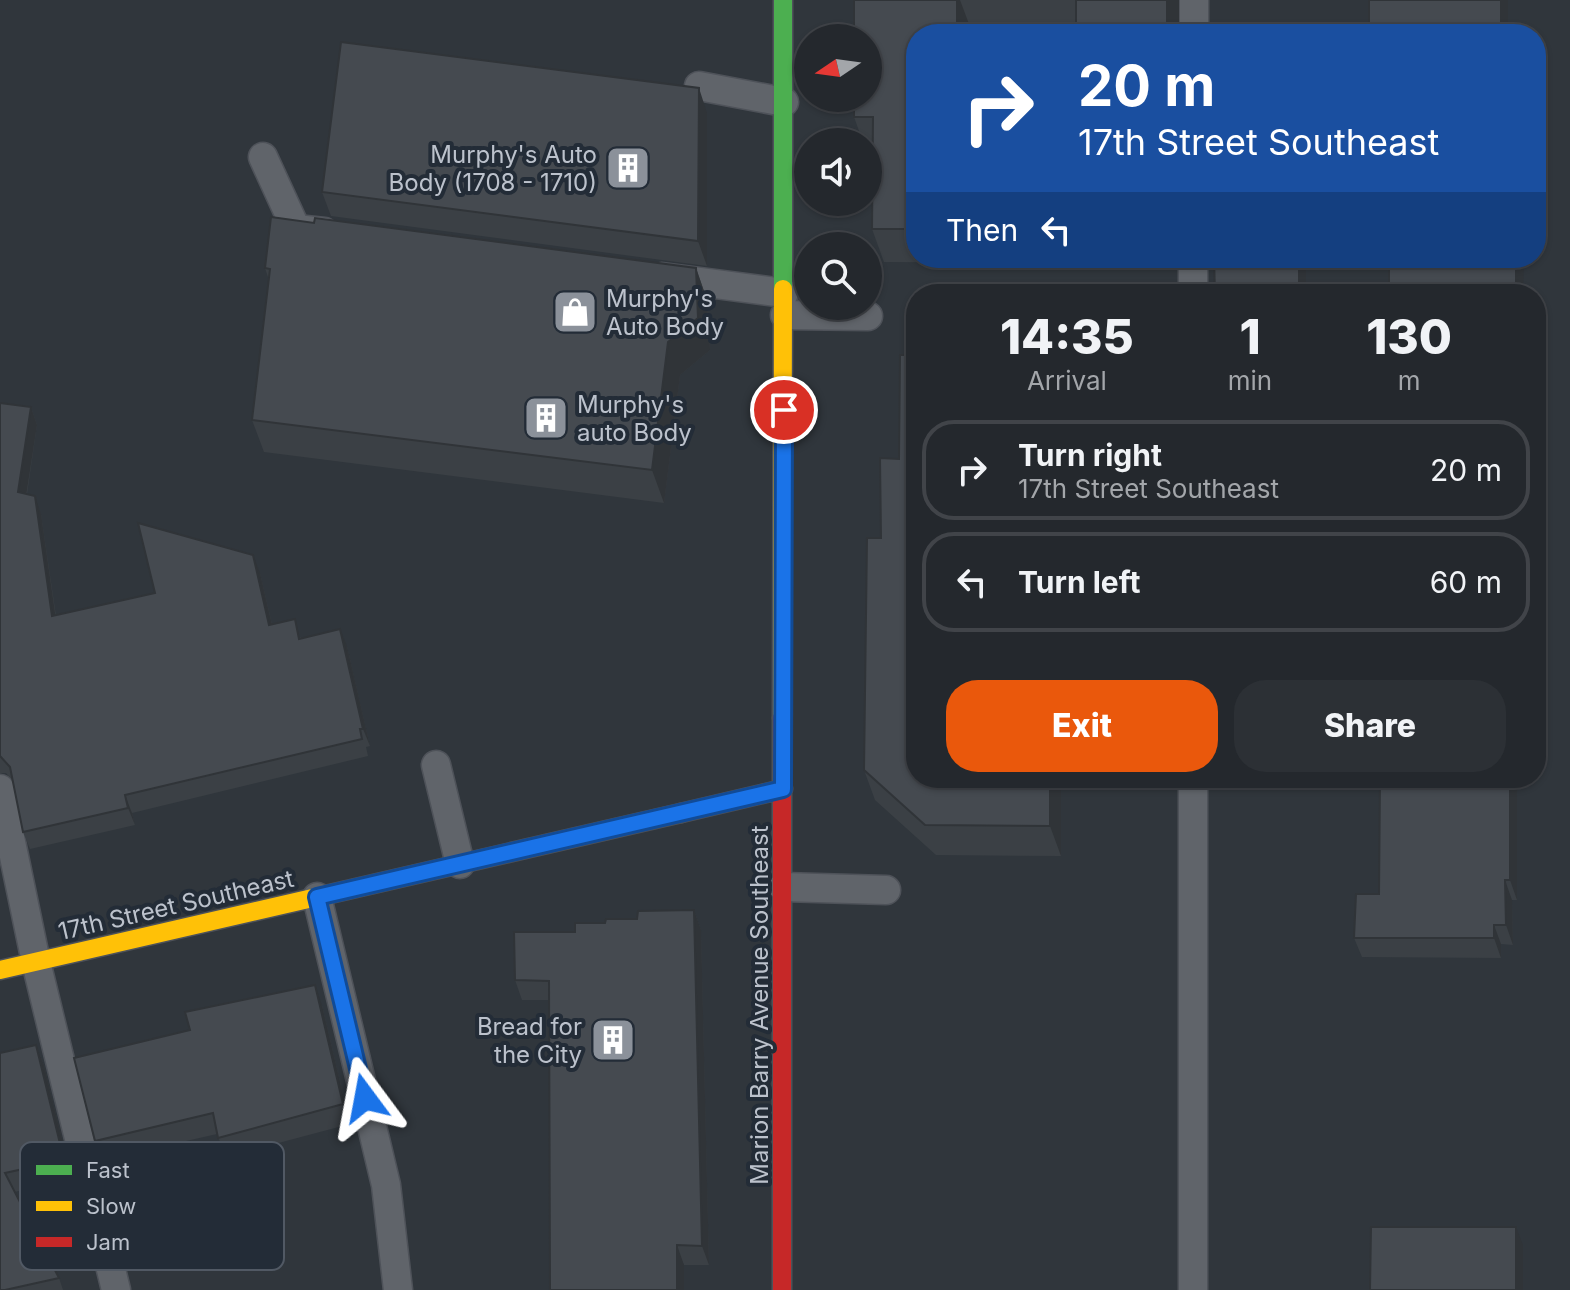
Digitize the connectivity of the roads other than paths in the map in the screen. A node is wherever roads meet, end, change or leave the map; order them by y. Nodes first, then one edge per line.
1 (783, 0) edge
2 (1194, 0) edge
3 (1194, 24) edge
4 (699, 86) edge
5 (784, 102) junction
6 (263, 157) dead end
7 (343, 235) edge
8 (638, 274) edge
9 (785, 304) junction
10 (794, 305) edge
11 (436, 765) dead end
12 (1193, 788) edge
13 (0, 789) edge
14 (783, 789) junction
15 (460, 864) junction
16 (783, 887) junction
17 (886, 890) dead end
18 (317, 897) junction
19 (36, 962) junction
20 (0, 970) edge
21 (80, 1142) edge
22 (111, 1270) edge
23 (116, 1290) edge
24 (398, 1290) edge
25 (782, 1290) edge
26 (1193, 1290) edge

1 - 5 main road, Marion Barry Avenue Southeast
2 - 3 lane
4 - 5 lane
5 - 9 main road, Marion Barry Avenue Southeast
6 - 7 lane
8 - 9 lane
9 - 10 lane
9 - 14 main road, Marion Barry Avenue Southeast
11 - 15 lane
12 - 26 lane
13 - 19 lane
14 - 15 main road, 17th Street Southeast
14 - 16 main road, Marion Barry Avenue Southeast
15 - 18 main road, 17th Street Southeast
16 - 17 lane
16 - 25 main road, Marion Barry Avenue Southeast
18 - 19 main road, 17th Street Southeast
18 - 24 lane
19 - 20 main road, 17th Street Southeast
19 - 21 lane
22 - 23 lane

